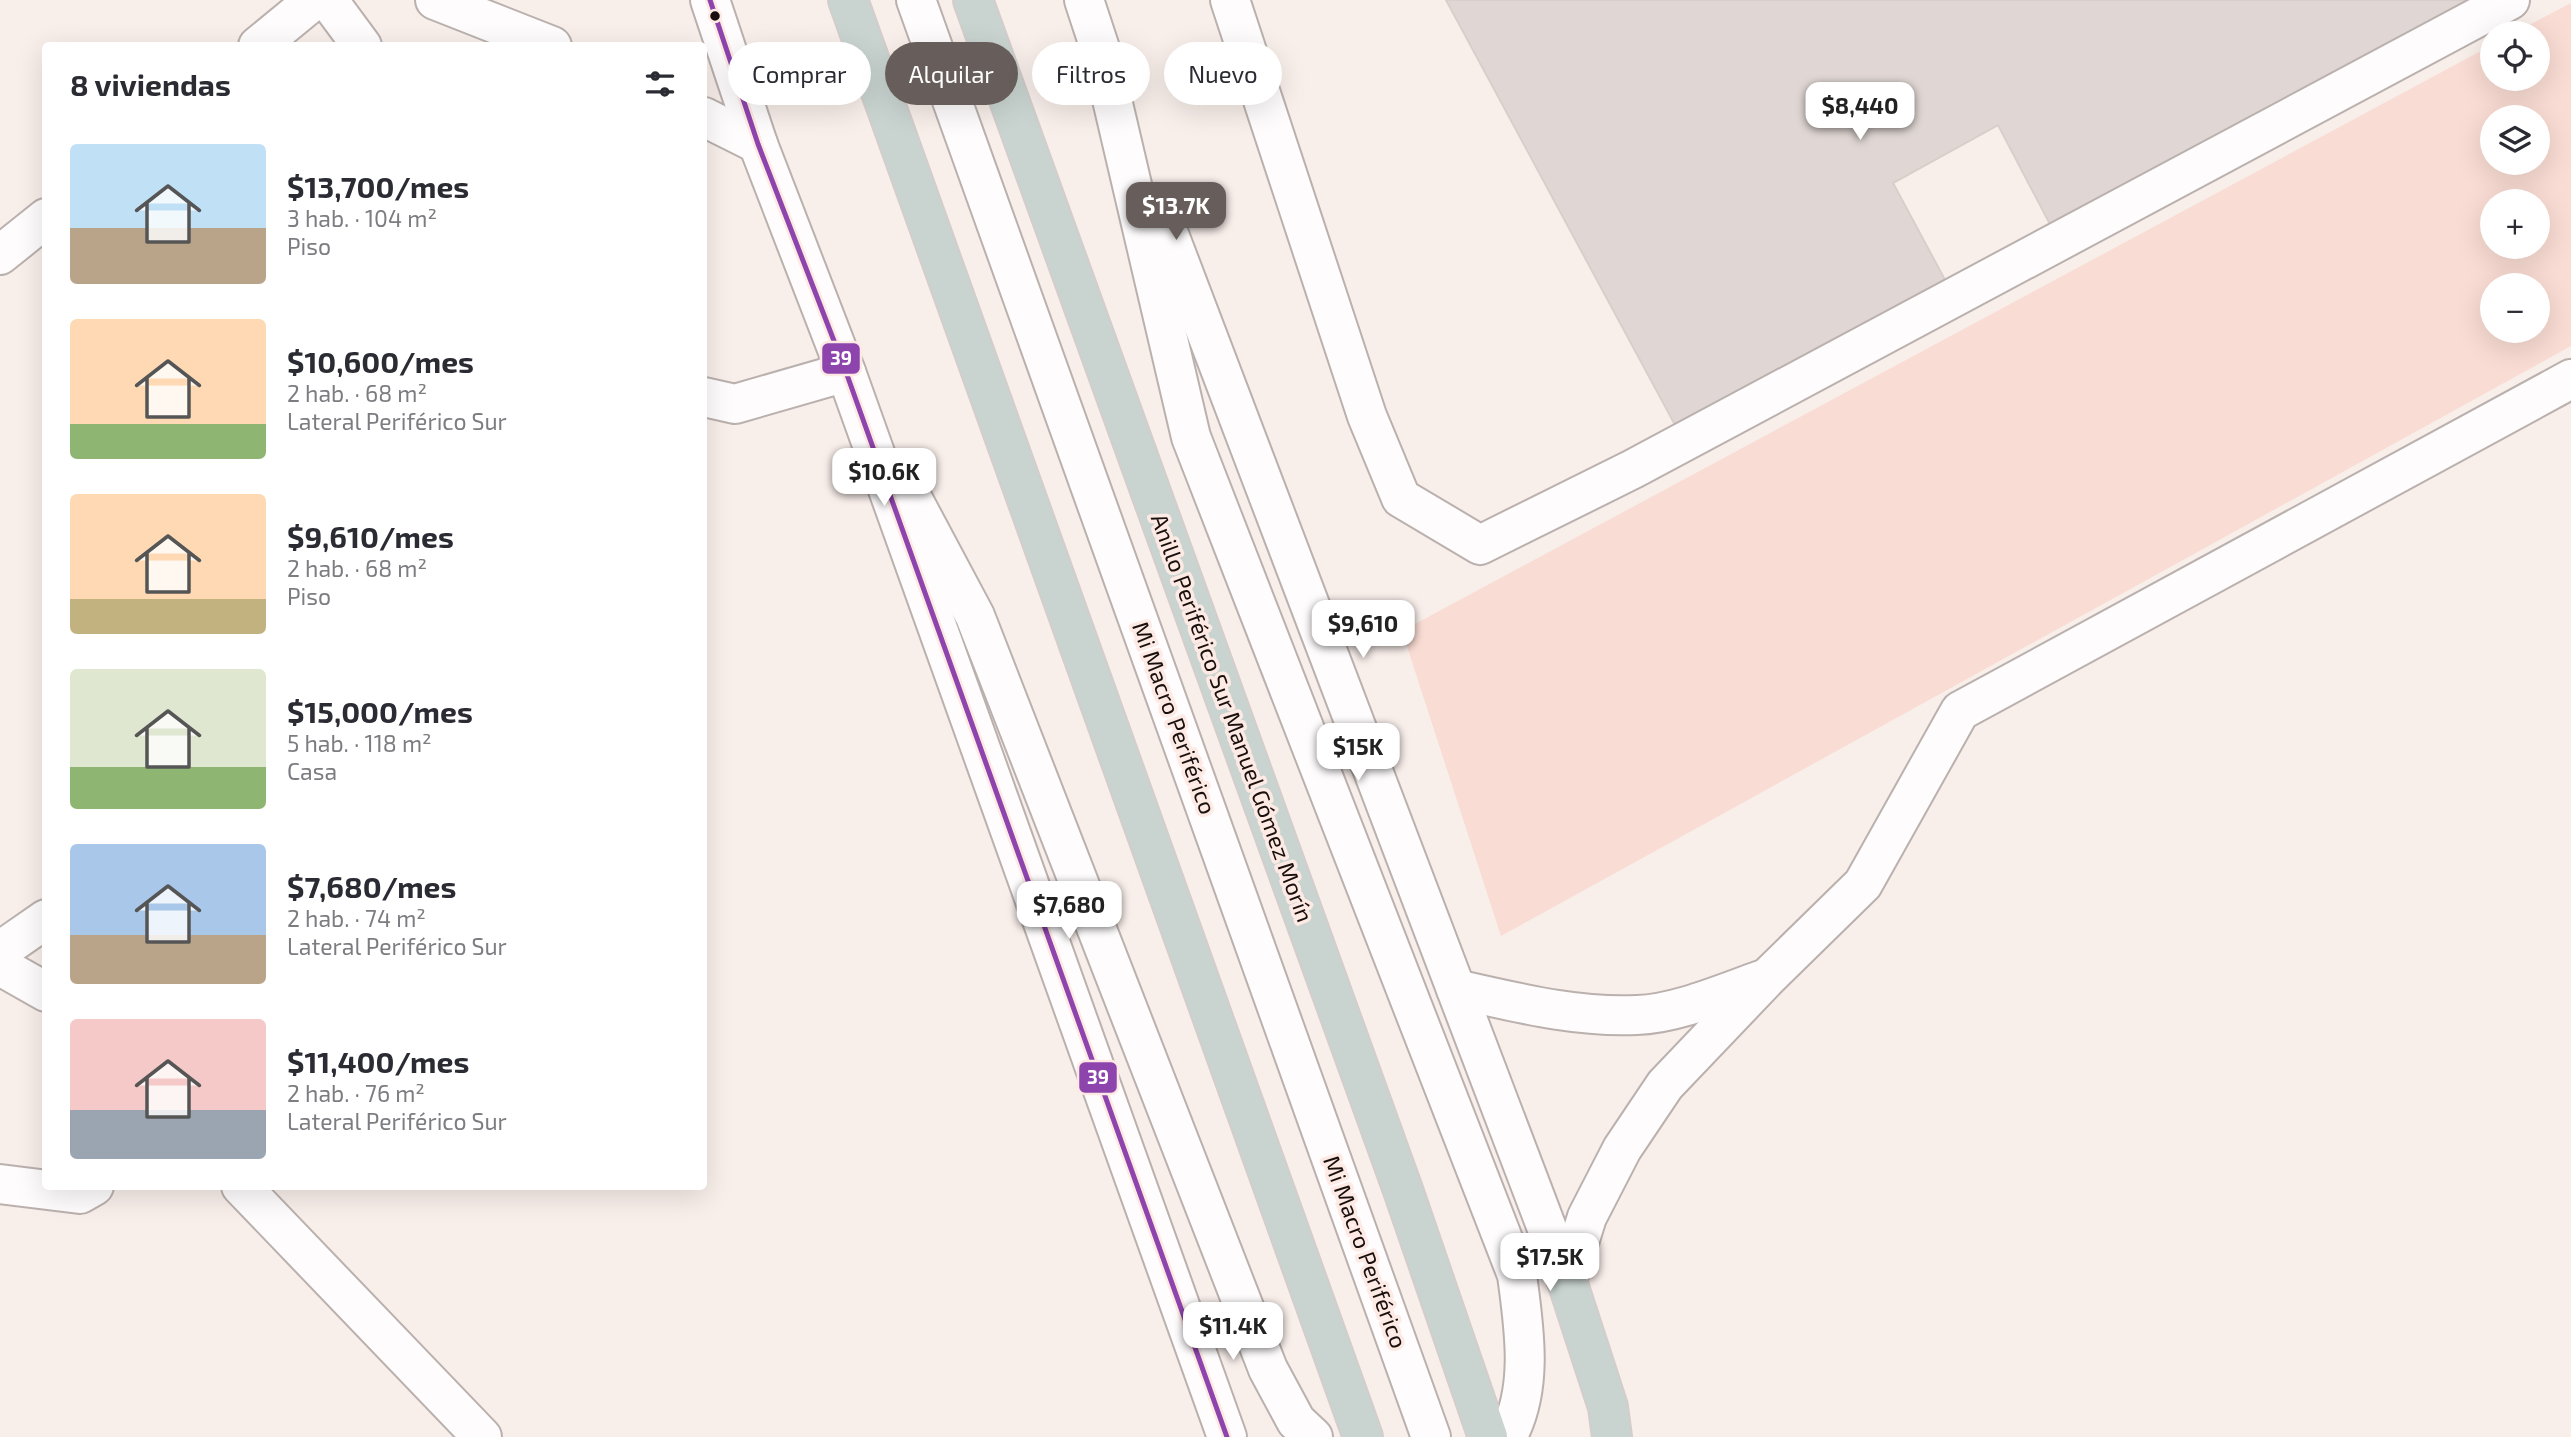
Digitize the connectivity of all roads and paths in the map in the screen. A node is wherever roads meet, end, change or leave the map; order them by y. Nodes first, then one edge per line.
1 (314, 0) edge
2 (328, 0) edge
3 (435, 0) edge
4 (710, 0) edge
5 (848, 0) edge
6 (897, 0) edge
7 (916, 0) edge
8 (974, 0) edge
9 (1084, 0) edge
10 (1230, 0) edge
11 (2510, 0) edge
12 (263, 42) edge
13 (359, 42) edge
14 (542, 42) edge
15 (1097, 42) edge
16 (1113, 105) edge
17 (1120, 105) edge
18 (707, 118) edge
19 (758, 144) junction
20 (42, 221) edge
21 (0, 255) edge
22 (846, 372) junction
23 (2571, 379) edge
24 (707, 398) edge
25 (42, 922) edge
26 (0, 951) edge
27 (0, 965) edge
28 (1767, 978) junction
29 (1456, 989) junction
30 (42, 990) edge
31 (0, 1184) edge
32 (42, 1189) edge
33 (48, 1190) edge
34 (87, 1190) edge
35 (245, 1190) edge
36 (1567, 1281) junction
37 (482, 1437) edge
38 (1227, 1437) edge
39 (1312, 1437) edge
40 (1363, 1437) edge
41 (1413, 1437) edge
42 (1432, 1437) edge
43 (1488, 1437) edge
44 (1507, 1437) edge
45 (1612, 1437) edge

1 - 12 street
2 - 13 street
3 - 14 street
4 - 19 street
5 - 40 highway
6 - 41 street, Mi Macro Periférico
7 - 42 street, Mi Macro Periférico
8 - 43 highway, Anillo Periférico Sur Manuel Gómez Morín
9 - 15 street
10 - 11 street
16 - 44 street
17 - 29 street
18 - 19 street
19 - 22 street
20 - 21 street
22 - 24 street
22 - 38 street
22 - 39 street
23 - 28 street
25 - 26 street
27 - 30 street
28 - 29 street
28 - 36 street
29 - 36 street
31 - 32 street
33 - 34 street
35 - 37 street
36 - 45 highway

